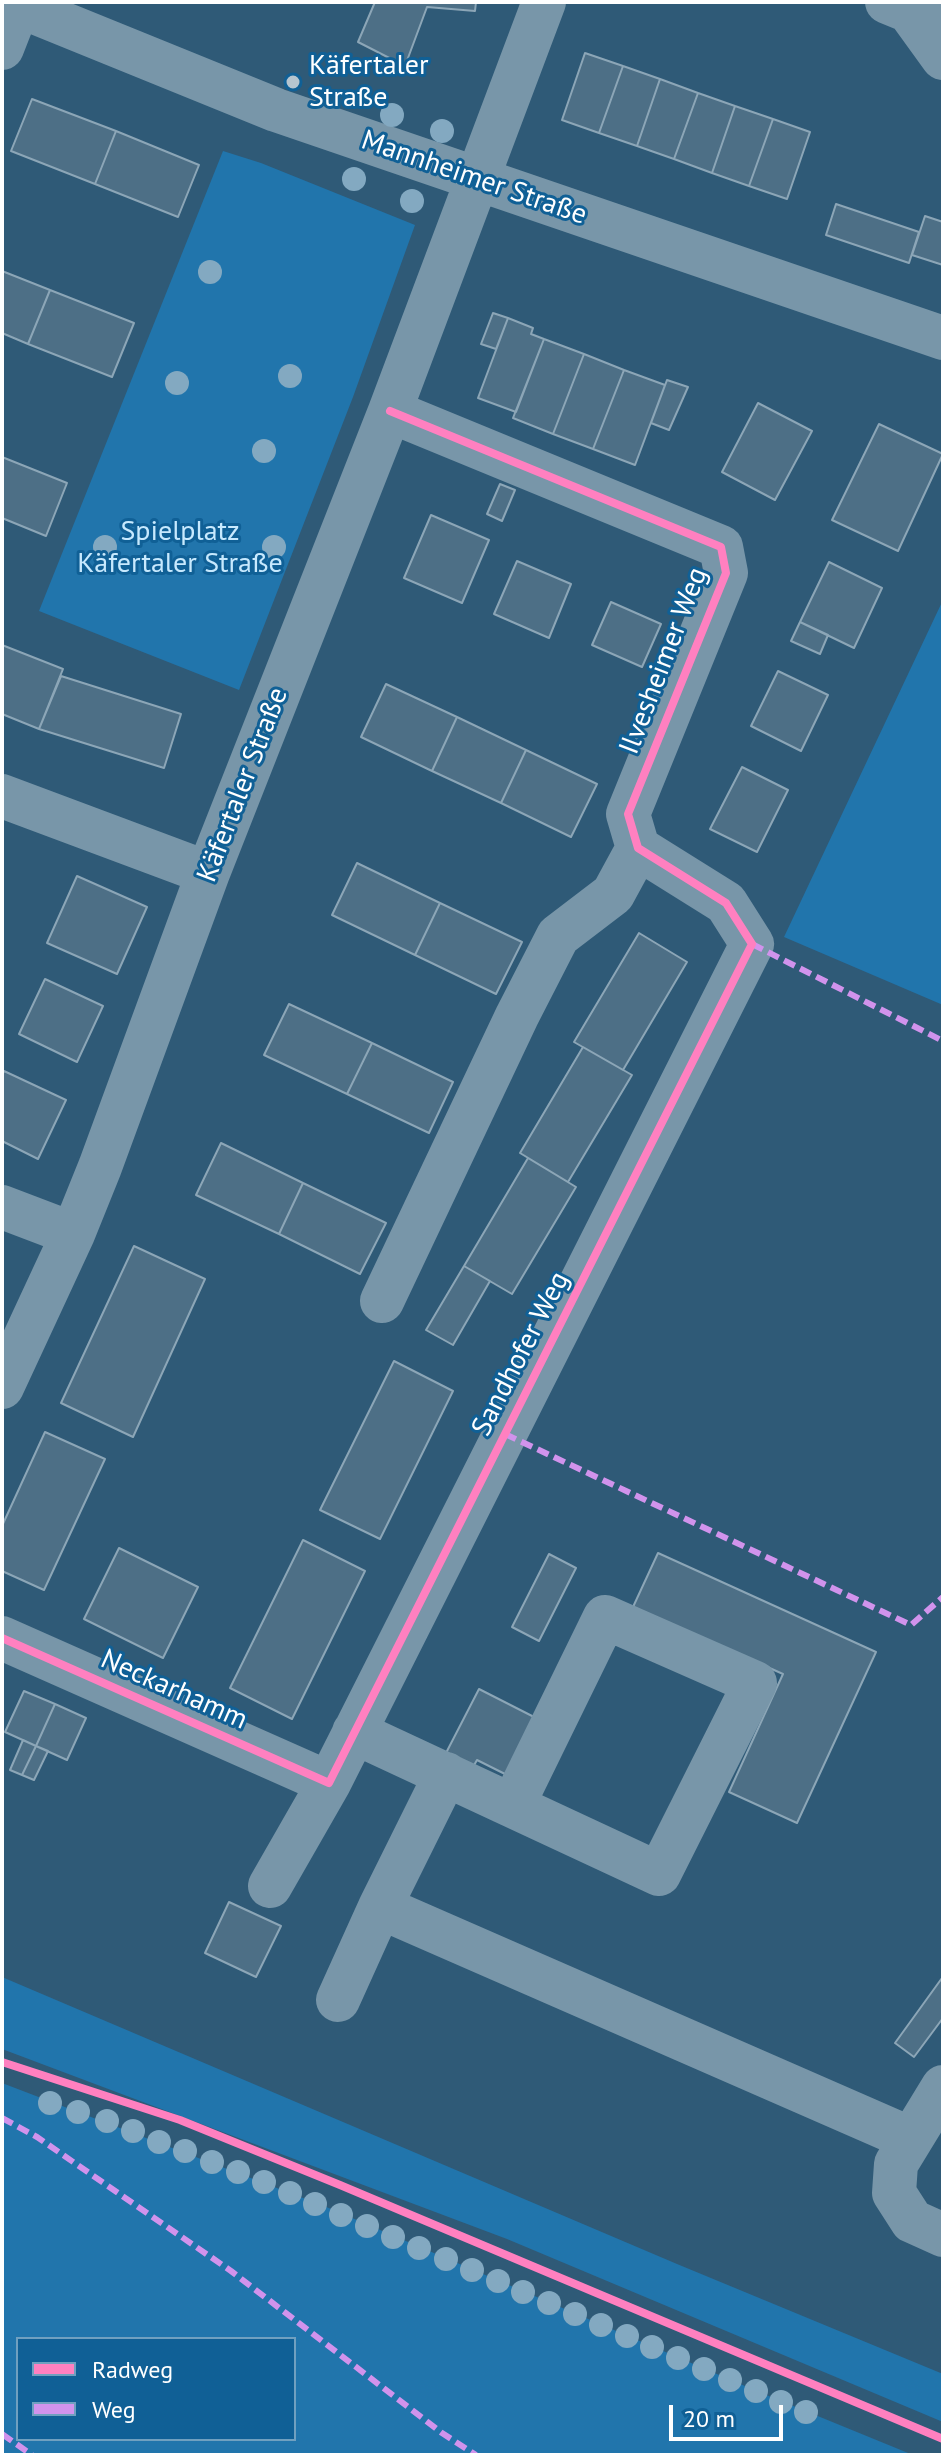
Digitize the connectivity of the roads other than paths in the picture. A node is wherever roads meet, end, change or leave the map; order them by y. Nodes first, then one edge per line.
1 (544, 2) edge
2 (16, 3) edge
3 (913, 8) edge
4 (2, 48) edge
5 (943, 58) edge
6 (478, 179) junction
7 (943, 338) edge
8 (390, 411) junction
9 (2, 796) edge
10 (638, 848) junction
11 (208, 873) junction
12 (2, 1207) edge
13 (73, 1234) junction
14 (382, 1301) dead end
15 (2, 1387) edge
16 (2, 1638) edge
17 (354, 1732) junction
18 (446, 1774) junction
19 (329, 1783) junction
20 (513, 1805) junction
21 (270, 1886) dead end
22 (380, 1907) junction
23 (338, 2000) dead end
24 (943, 2087) edge
25 (911, 2139) junction
26 (943, 2235) edge

1 - 6 street, Käfertaler Straße
2 - 4 street
2 - 6 street, Mannheimer Straße
3 - 5 street
6 - 7 street, Mannheimer Straße
6 - 8 street, Käfertaler Straße
8 - 10 street, Ilvesheimer Weg
8 - 11 street, Käfertaler Straße
9 - 11 street
10 - 14 street
10 - 17 street, Sandhofer Weg
11 - 13 street, Käfertaler Straße
12 - 13 street
13 - 15 street, Käfertaler Straße
16 - 19 street, Neckarhamm
17 - 18 street
17 - 19 street, Sandhofer Weg
18 - 20 street
18 - 22 street
19 - 21 street, Sandhofer Weg
20 - 20 street
22 - 23 street
22 - 25 street
24 - 25 street
25 - 26 street

